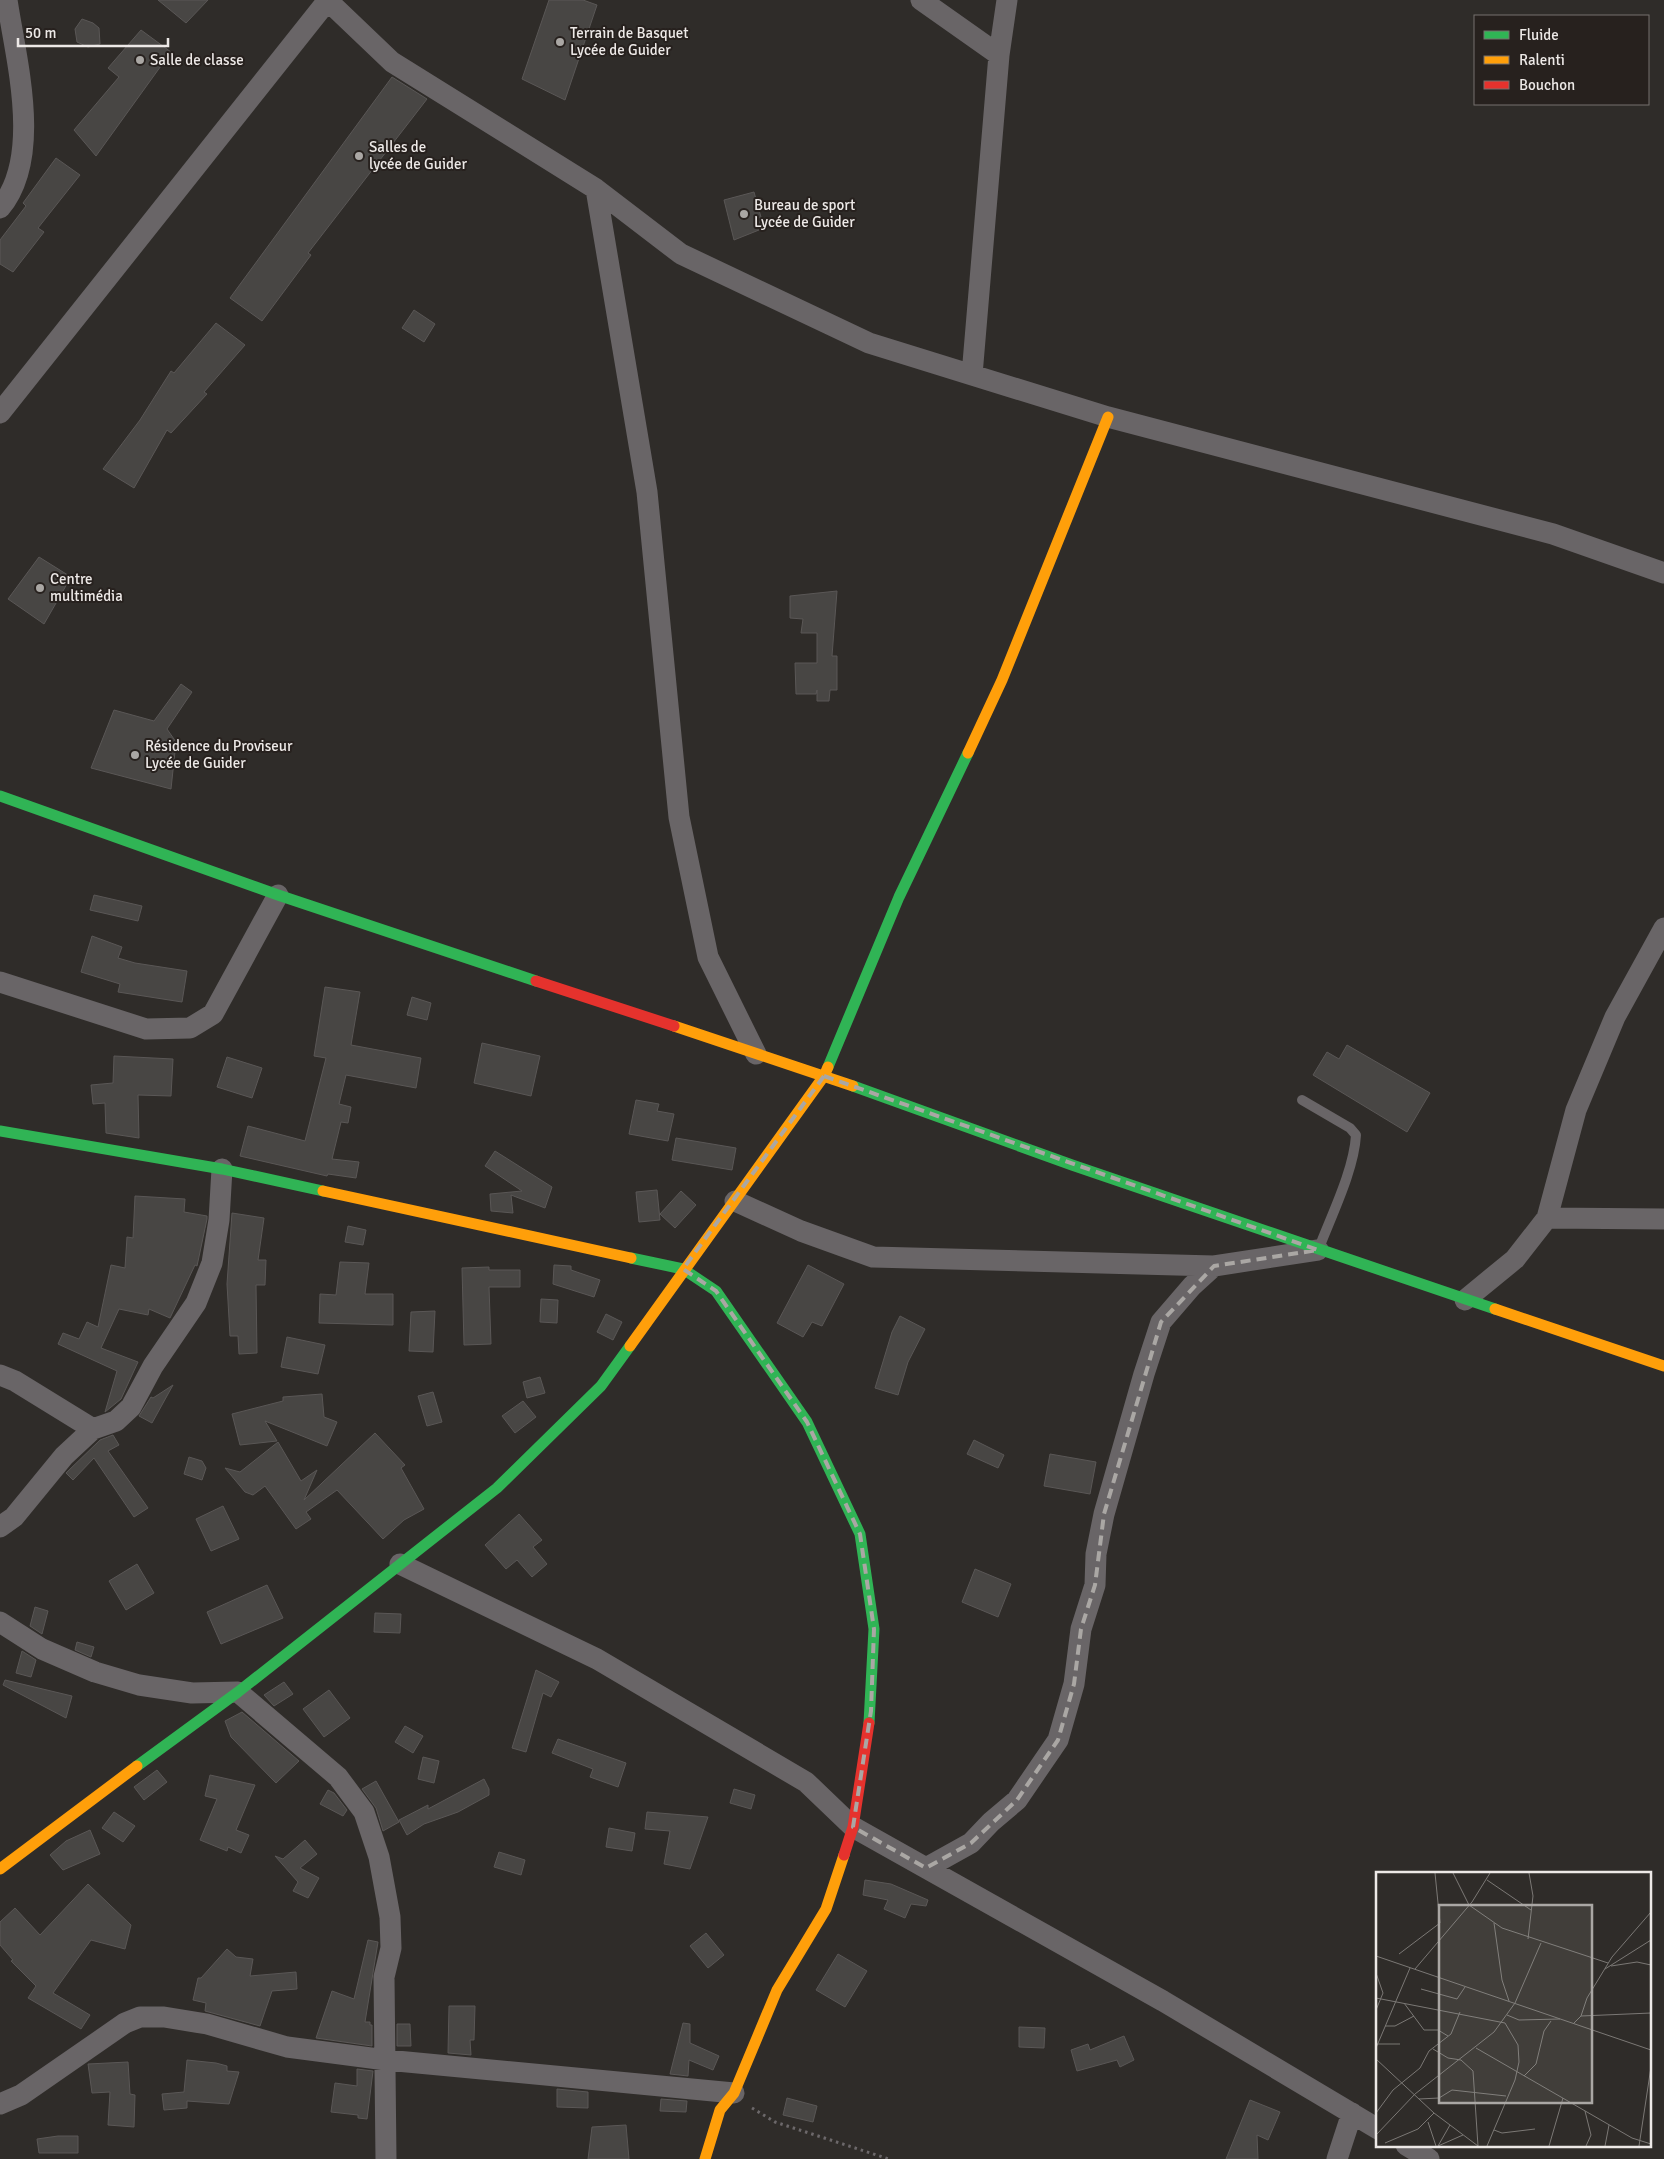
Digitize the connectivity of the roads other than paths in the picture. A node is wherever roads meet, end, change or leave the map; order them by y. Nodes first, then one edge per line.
1 (7, 0) edge
2 (327, 0) edge
3 (920, 0) edge
4 (1007, 0) edge
5 (999, 55) junction
6 (596, 189) junction
7 (0, 208) edge
8 (972, 375) junction
9 (0, 413) edge
10 (1108, 417) junction
11 (1664, 573) edge
12 (0, 796) edge
13 (278, 894) junction
14 (1664, 928) edge
15 (0, 982) edge
16 (756, 1054) junction
17 (824, 1076) junction
18 (1302, 1100) dead end
19 (0, 1131) edge
20 (222, 1169) junction
21 (735, 1201) junction
22 (1546, 1218) junction
23 (1664, 1219) edge
24 (1318, 1250) junction
25 (1214, 1266) junction
26 (683, 1269) junction
27 (1464, 1300) junction
28 (1664, 1366) edge
29 (0, 1375) edge
30 (93, 1429) junction
31 (0, 1527) edge
32 (400, 1564) junction
33 (0, 1622) edge
34 (238, 1692) junction
35 (853, 1827) junction
36 (926, 1868) junction
37 (0, 1869) edge
38 (386, 2060) junction
39 (734, 2093) junction
40 (0, 2104) edge
41 (1352, 2113) junction
42 (1376, 2128) edge
43 (1408, 2146) edge
44 (386, 2159) edge
45 (705, 2159) edge
46 (1337, 2159) edge
47 (1429, 2159) edge

1 - 7 street
2 - 6 street
2 - 9 street
3 - 5 street
4 - 5 street
5 - 8 street
6 - 8 street
6 - 16 street
8 - 10 street
10 - 11 street
10 - 17 street
12 - 13 street
13 - 15 street
13 - 16 street
14 - 22 street
16 - 17 street
17 - 21 street
17 - 24 street
18 - 24 lane
19 - 20 street
20 - 26 street
20 - 30 street
21 - 25 street
21 - 26 street
22 - 23 street
22 - 27 street
24 - 25 street
24 - 27 street
25 - 36 street
26 - 32 street
26 - 35 street
27 - 28 street
29 - 30 street
30 - 31 street
32 - 34 street
32 - 35 street
33 - 34 street
34 - 37 street
34 - 38 street
35 - 36 street
35 - 39 street
36 - 41 street
38 - 39 street
38 - 40 street
38 - 44 street
39 - 45 street
41 - 42 street
41 - 46 street
43 - 47 street

